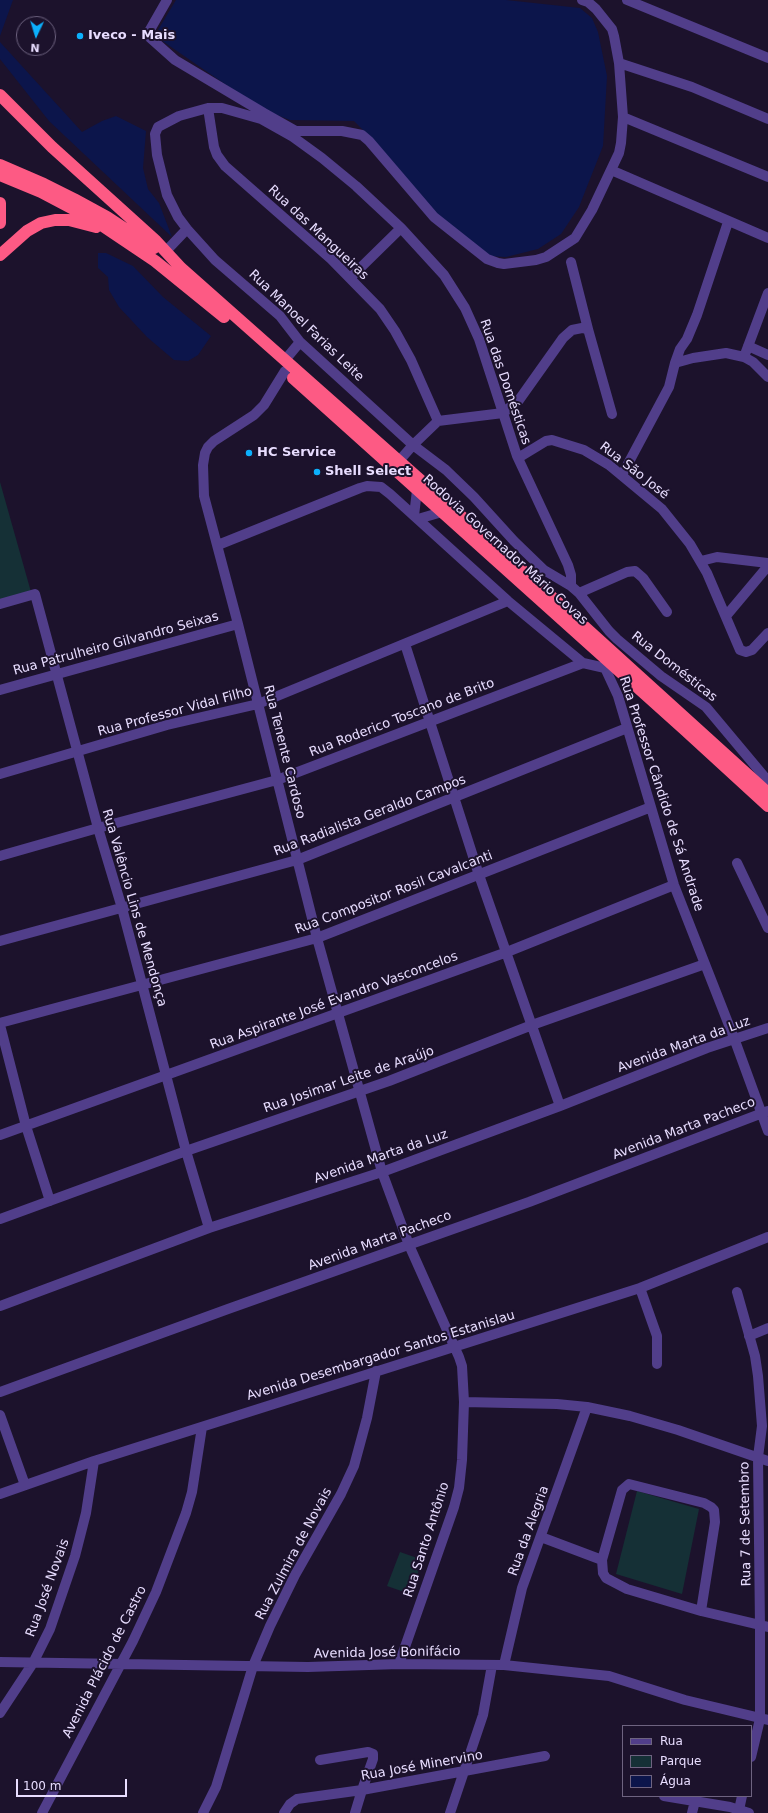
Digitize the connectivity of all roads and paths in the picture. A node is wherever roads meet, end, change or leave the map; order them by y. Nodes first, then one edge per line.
1 (167, 0) edge
2 (627, 0) edge
3 (586, 1) edge
4 (768, 58) edge
5 (619, 63) junction
6 (0, 95) edge
7 (208, 108) junction
8 (623, 117) junction
9 (768, 119) edge
10 (155, 134) joint
11 (0, 165) edge
12 (611, 170) junction
13 (0, 175) edge
14 (768, 177) edge
15 (0, 203) edge
16 (728, 222) junction
17 (0, 223) edge
18 (401, 228) junction
19 (187, 229) junction
20 (768, 238) edge
21 (123, 239) junction
22 (166, 251) junction
23 (0, 255) edge
24 (572, 262) dead end
25 (181, 268) junction
26 (350, 278) junction
27 (768, 296) edge
28 (588, 329) junction
29 (300, 342) junction
30 (748, 346) junction
31 (768, 354) edge
32 (744, 357) junction
33 (676, 363) junction
34 (285, 365) junction
35 (768, 377) edge
36 (503, 413) junction
37 (612, 414) dead end
38 (438, 422) junction
39 (413, 445) junction
40 (518, 458) junction
41 (399, 461) junction
42 (622, 476) junction
43 (417, 490) junction
44 (442, 512) junction
45 (416, 518) junction
46 (218, 545) junction
47 (524, 551) junction
48 (701, 561) junction
49 (513, 562) junction
50 (768, 564) edge
51 (571, 586) junction
52 (579, 593) junction
53 (508, 601) junction
54 (0, 604) edge
55 (667, 612) dead end
56 (726, 616) junction
57 (238, 624) junction
58 (768, 633) edge
59 (405, 644) junction
60 (583, 663) junction
61 (607, 665) junction
62 (57, 674) junction
63 (0, 690) edge
64 (258, 704) junction
65 (429, 721) junction
66 (627, 728) junction
67 (77, 751) junction
68 (0, 774) edge
69 (277, 780) junction
70 (768, 782) edge
71 (768, 793) edge
72 (455, 798) junction
73 (768, 806) edge
74 (652, 807) junction
75 (98, 828) junction
76 (0, 856) edge
77 (297, 860) junction
78 (737, 863) dead end
79 (479, 875) junction
80 (674, 885) junction
81 (122, 908) junction
82 (768, 928) edge
83 (317, 938) junction
84 (0, 941) edge
85 (507, 952) junction
86 (705, 964) junction
87 (142, 986) junction
88 (337, 1014) junction
89 (0, 1024) edge
90 (532, 1025) junction
91 (768, 1028) edge
92 (734, 1038) junction
93 (166, 1075) junction
94 (358, 1091) junction
95 (560, 1106) junction
96 (765, 1113) edge
97 (26, 1126) junction
98 (768, 1131) edge
99 (0, 1135) edge
100 (186, 1151) junction
101 (382, 1172) junction
102 (50, 1201) junction
103 (0, 1219) edge
104 (209, 1228) junction
105 (768, 1237) edge
106 (409, 1245) junction
107 (640, 1288) junction
108 (737, 1292) dead end
109 (0, 1306) edge
110 (768, 1328) edge
111 (749, 1336) junction
112 (454, 1348) junction
113 (657, 1364) dead end
114 (376, 1372) junction
115 (0, 1392) edge
116 (464, 1402) junction
117 (587, 1407) junction
118 (0, 1415) edge
119 (765, 1424) edge
120 (202, 1427) junction
121 (758, 1457) junction
122 (94, 1461) junction
123 (768, 1461) edge
124 (25, 1485) junction
125 (0, 1494) edge
126 (541, 1536) junction
127 (602, 1560) junction
128 (701, 1611) junction
129 (764, 1626) edge
130 (0, 1662) edge
131 (33, 1663) junction
132 (120, 1664) junction
133 (399, 1664) junction
134 (492, 1665) junction
135 (504, 1665) junction
136 (253, 1666) junction
137 (0, 1713) edge
138 (764, 1720) edge
139 (752, 1754) edge
140 (545, 1756) dead end
141 (320, 1760) dead end
142 (464, 1772) junction
143 (362, 1790) junction
144 (670, 1797) edge
145 (742, 1797) edge
146 (694, 1801) junction
147 (737, 1811) edge
148 (42, 1813) edge
149 (203, 1813) edge
150 (285, 1813) edge
151 (355, 1813) edge
152 (450, 1813) edge
153 (692, 1813) edge

1 - 12 street
2 - 4 street
3 - 5 street
5 - 8 street
5 - 9 street
6 - 22 highway
7 - 10 street, Rua das Domésticas
7 - 18 street, Rua das Domésticas
7 - 26 street, Rua das Mangueiras
8 - 12 street
8 - 14 street
10 - 19 street, Rua Manoel Farias Leite
11 - 25 highway
12 - 16 street
13 - 21 highway, Rodovia Governador Mário Covas
15 - 17 highway
16 - 20 street
16 - 33 street
18 - 26 street
18 - 36 street, Rua das Domésticas
19 - 22 street
19 - 29 street, Rua Manoel Farias Leite
21 - 23 highway
21 - 34 highway, Rodovia Governador Mário Covas
22 - 25 highway
24 - 28 street
25 - 34 highway, Rodovia Governador Mário Covas
26 - 38 street, Rua das Mangueiras
27 - 30 street
28 - 36 street
28 - 37 street
29 - 34 street
29 - 39 street, Rua Manoel Farias Leite
30 - 31 street
30 - 32 street
32 - 33 street
32 - 35 street
33 - 42 street
34 - 41 highway, Rodovia Governador Mário Covas
34 - 43 highway, Rodovia Governador Mário Covas
34 - 46 street, Rua Tenente Cardoso
36 - 38 street
36 - 40 street, Rua das Domésticas
38 - 39 street
39 - 41 street
39 - 47 street, Rua Manoel Farias Leite
40 - 42 street, Rua São José
40 - 51 street, Rua das Domésticas
41 - 49 highway, Rodovia Governador Mário Covas
42 - 48 street, Rua São José
43 - 44 highway, Rodovia Governador Mário Covas
43 - 45 street
44 - 45 street
44 - 61 highway, Rodovia Governador Mário Covas
45 - 46 street
45 - 53 street
46 - 57 street, Rua Tenente Cardoso
47 - 49 street
47 - 51 street, Rua Manoel Farias Leite
48 - 50 street
48 - 56 street, Rua São José
49 - 71 highway, Rodovia Governador Mário Covas
50 - 56 street
51 - 52 street, Rua Manoel Farias Leite
52 - 55 street
52 - 70 street, Rua Domésticas
53 - 59 street, Rua Professor Vidal Filho
53 - 60 street
54 - 62 street, Rua Valêncio Lins de Mendonça
56 - 58 street, Rua São José
57 - 62 street, Rua Patrulheiro Gilvandro Seixas
57 - 64 street, Rua Tenente Cardoso
59 - 64 street, Rua Professor Vidal Filho
59 - 65 street
60 - 61 street
60 - 65 street, Rua Roderico Toscano de Brito
61 - 66 street, Rua Professor Cândido de Sá Andrade
61 - 73 highway, Rodovia Governador Mário Covas
62 - 63 street, Rua Patrulheiro Gilvandro Seixas
62 - 67 street, Rua Valêncio Lins de Mendonça
64 - 67 street, Rua Professor Vidal Filho
64 - 69 street, Rua Tenente Cardoso
65 - 69 street, Rua Roderico Toscano de Brito
65 - 72 street
66 - 72 street, Rua Radialista Geraldo Campos
66 - 74 street, Rua Professor Cândido de Sá Andrade
67 - 68 street, Rua Professor Vidal Filho
67 - 75 street, Rua Valêncio Lins de Mendonça
69 - 75 street, Rua Roderico Toscano de Brito
69 - 77 street, Rua Tenente Cardoso
72 - 77 street, Rua Radialista Geraldo Campos
72 - 79 street
74 - 79 street, Rua Compositor Rosil Cavalcanti
74 - 80 street, Rua Professor Cândido de Sá Andrade
75 - 76 street, Rua Roderico Toscano de Brito
75 - 81 street, Rua Valêncio Lins de Mendonça
77 - 81 street, Rua Radialista Geraldo Campos
77 - 83 street, Rua Tenente Cardoso
78 - 82 street
79 - 83 street, Rua Compositor Rosil Cavalcanti
79 - 85 street
80 - 85 street, Rua Aspirante José Evandro Vasconcelos
80 - 86 street, Rua Professor Cândido de Sá Andrade
81 - 84 street, Rua Radialista Geraldo Campos
81 - 87 street, Rua Valêncio Lins de Mendonça
83 - 87 street, Rua Compositor Rosil Cavalcanti
83 - 88 street, Rua Tenente Cardoso
85 - 88 street, Rua Aspirante José Evandro Vasconcelos
85 - 90 street
86 - 90 street, Rua Josimar Leite de Araújo
86 - 92 street, Rua Professor Cândido de Sá Andrade
87 - 89 street, Rua Compositor Rosil Cavalcanti
87 - 93 street, Rua Valêncio Lins de Mendonça
88 - 93 street, Rua Aspirante José Evandro Vasconcelos
88 - 94 street, Rua Tenente Cardoso
89 - 97 street
90 - 94 street, Rua Josimar Leite de Araújo
90 - 95 street
91 - 92 street, Avenida Marta da Luz
92 - 95 street, Avenida Marta da Luz
92 - 96 street, Rua Professor Cândido de Sá Andrade
93 - 97 street, Rua Aspirante José Evandro Vasconcelos
93 - 100 street, Rua Valêncio Lins de Mendonça
94 - 100 street, Rua Josimar Leite de Araújo
94 - 101 street, Rua Tenente Cardoso
95 - 101 street, Avenida Marta da Luz
96 - 98 street, Rua Professor Cândido de Sá Andrade
96 - 106 street, Avenida Marta Pacheco
97 - 99 street, Rua Aspirante José Evandro Vasconcelos
97 - 102 street
100 - 102 street, Rua Josimar Leite de Araújo
100 - 104 street, Rua Valêncio Lins de Mendonça
101 - 104 street, Avenida Marta da Luz
101 - 106 street, Rua Santo Antônio
102 - 103 street, Rua Josimar Leite de Araújo
104 - 109 street, Avenida Marta da Luz
105 - 107 street, Avenida Desembargador Santos Estanislau
106 - 112 street, Rua Santo Antônio
106 - 115 street, Avenida Marta Pacheco
107 - 112 street, Avenida Desembargador Santos Estanislau
107 - 113 street
108 - 111 street, Rua 7 de Setembro
110 - 111 street
111 - 119 street, Rua 7 de Setembro
112 - 114 street, Avenida Desembargador Santos Estanislau
112 - 116 street, Rua Santo Antônio
114 - 120 street, Avenida Desembargador Santos Estanislau
114 - 136 street, Rua Zulmira de Novais
116 - 117 street
116 - 133 street, Rua Santo Antônio
117 - 121 street
117 - 126 street, Rua da Alegria
118 - 124 street
119 - 121 street, Rua 7 de Setembro
120 - 122 street, Avenida Desembargador Santos Estanislau
120 - 132 street, Avenida Plácido de Castro
121 - 123 street
121 - 129 street, Rua 7 de Setembro
122 - 124 street, Avenida Desembargador Santos Estanislau
122 - 131 street, Rua José Novais
124 - 125 street, Avenida Desembargador Santos Estanislau
126 - 127 street
126 - 135 street, Rua da Alegria
127 - 128 street
127 - 128 street
128 - 129 street
129 - 138 street, Rua 7 de Setembro
130 - 131 street, Avenida José Bonifácio
131 - 132 street, Avenida José Bonifácio
131 - 137 street, Rua José Novais
132 - 136 street, Avenida José Bonifácio
132 - 148 street, Avenida Plácido de Castro
133 - 134 street, Avenida José Bonifácio
133 - 136 street, Avenida José Bonifácio
134 - 135 street, Avenida José Bonifácio
134 - 142 street
135 - 138 street, Avenida José Bonifácio
136 - 149 street, Rua Zulmira de Novais
138 - 139 street, Rua 7 de Setembro
140 - 142 street, Rua José Minervino
141 - 143 street
142 - 143 street, Rua José Minervino
142 - 152 street
143 - 150 street, Rua José Minervino
143 - 151 street
144 - 146 street
145 - 147 street
146 - 147 street
146 - 153 street

